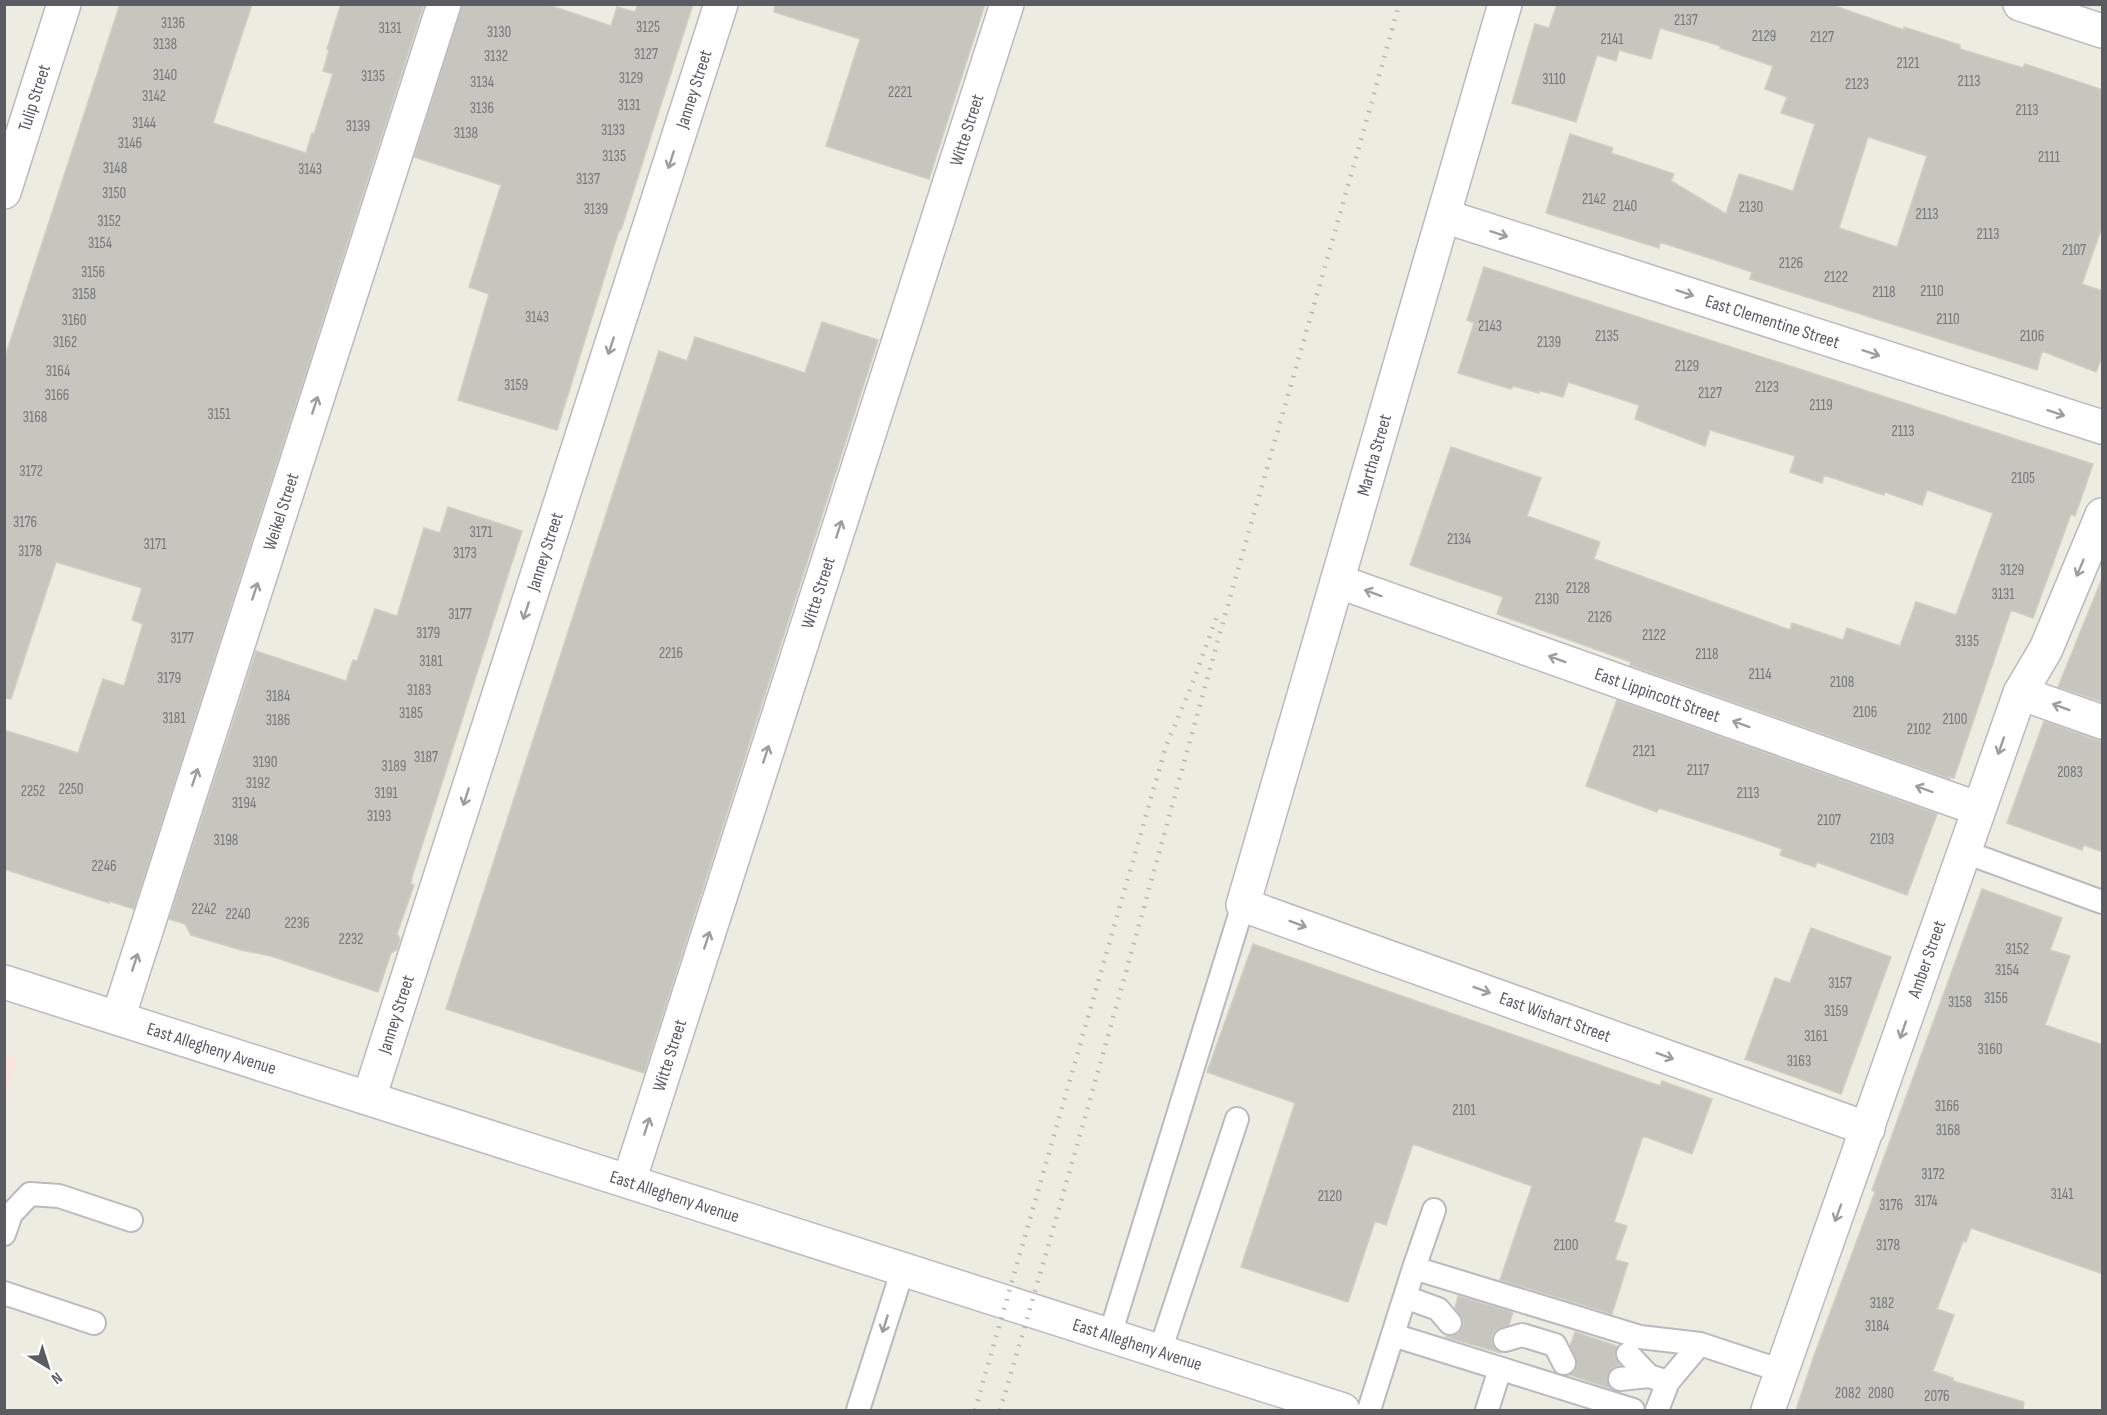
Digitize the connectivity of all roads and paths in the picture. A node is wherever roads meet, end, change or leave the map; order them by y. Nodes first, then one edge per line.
1 (64, 4) edge
2 (444, 4) edge
3 (721, 4) edge
4 (1007, 4) edge
5 (1505, 4) edge
6 (2020, 4) edge
7 (2103, 31) edge
8 (4, 192) edge
9 (1444, 216) junction
10 (2103, 428) edge
11 (2103, 514) edge
12 (1337, 581) junction
13 (2020, 693) junction
14 (2103, 722) edge
15 (1979, 809) junction
16 (1965, 852) junction
17 (2103, 902) edge
18 (1243, 905) junction
19 (4, 982) edge
20 (118, 1018) junction
21 (369, 1098) junction
22 (1237, 1119) dead end
23 (1868, 1129) junction
24 (629, 1181) junction
25 (1434, 1210) dead end
26 (131, 1220) dead end
27 (4, 1234) edge
28 (1414, 1268) junction
29 (903, 1269) junction
30 (4, 1293) edge
31 (1406, 1297) junction
32 (1548, 1310) junction
33 (1448, 1311) dead end
34 (94, 1323) dead end
35 (1110, 1335) junction
36 (1393, 1335) junction
37 (1700, 1344) junction
38 (1160, 1351) junction
39 (1628, 1354) dead end
40 (1500, 1369) junction
41 (1782, 1371) junction
42 (1528, 1378) junction
43 (1620, 1379) dead end
44 (1658, 1379) junction
45 (858, 1410) edge
46 (1343, 1410) edge
47 (1369, 1410) edge
48 (1487, 1410) edge
49 (1633, 1410) edge
50 (1658, 1410) edge
51 (1768, 1410) edge

1 - 8 street, Tulip Street
20 -> 2 street, Weikel Street
3 -> 21 street, Janney Street
24 -> 4 street, Witte Street
5 - 9 street, Martha Street
6 - 7 street
9 -> 10 street, East Clementine Street
9 - 12 street, Martha Street
11 -> 13 street, Amber Street
15 -> 12 street, East Lippincott Street
12 - 18 street, Martha Street
14 -> 13 street
13 -> 15 street, Amber Street
15 - 16 street, Amber Street
16 - 17 lane
16 -> 23 street, Amber Street
18 -> 23 street, East Wishart Street
18 - 35 lane
19 - 20 street, East Allegheny Avenue
20 - 21 street, East Allegheny Avenue
21 - 24 street, East Allegheny Avenue
22 - 38 lane
23 -> 41 street, Amber Street
24 - 29 street, East Allegheny Avenue
25 - 28 lane
26 - 27 lane
28 - 31 lane
28 - 32 lane
29 - 35 street, East Allegheny Avenue
29 -> 45 lane
30 - 34 lane
31 - 33 lane
31 - 36 lane
32 - 37 lane
32 - 42 lane
35 - 38 street, East Allegheny Avenue
36 - 40 lane
36 - 47 lane
37 - 41 lane
37 - 44 lane
38 - 46 street, East Allegheny Avenue
39 - 44 lane
40 - 42 lane
40 - 48 lane
41 - 51 street, Amber Street
42 - 49 lane
43 - 44 lane
44 - 50 lane

